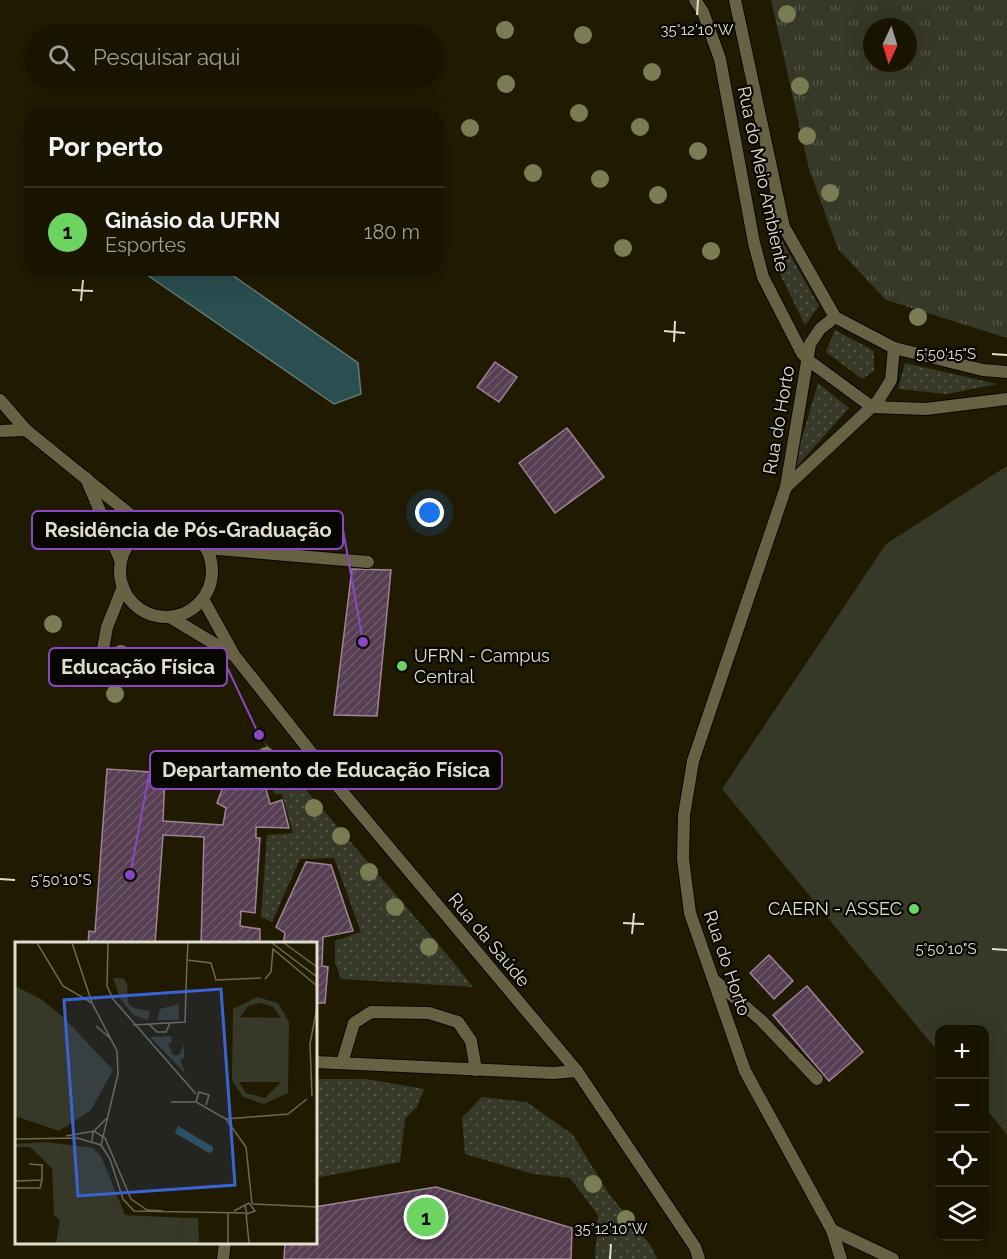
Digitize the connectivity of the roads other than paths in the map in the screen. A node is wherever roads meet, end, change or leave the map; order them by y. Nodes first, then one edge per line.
1 (695, 0) edge
2 (735, 0) edge
3 (835, 316) junction
4 (894, 348) junction
5 (808, 360) junction
6 (1007, 372) edge
7 (1007, 399) edge
8 (0, 400) edge
9 (872, 407) junction
10 (26, 430) junction
11 (0, 431) edge
12 (86, 477) junction
13 (786, 487) junction
14 (148, 529) junction
15 (206, 548) junction
16 (121, 562) junction
17 (368, 562) dead end
18 (123, 587) junction
19 (203, 599) junction
20 (170, 617) junction
21 (102, 655) dead end
22 (234, 656) junction
23 (713, 980) junction
24 (316, 1062) edge
25 (342, 1063) junction
26 (476, 1070) junction
27 (577, 1071) junction
28 (817, 1079) dead end
29 (832, 1230) junction
30 (225, 1244) edge
31 (223, 1259) edge
32 (699, 1259) edge
33 (841, 1259) edge
34 (893, 1259) edge

1 - 5 lane, Rua do Meio Ambiente
2 - 3 lane, Rua do Meio Ambiente
3 - 4 lane
3 - 5 lane, Rua do Horto
4 - 6 lane
4 - 9 lane, Rua do Horto
5 - 9 lane, Rua do Meio Ambiente
5 - 13 lane, Rua do Horto
7 - 9 lane
8 - 10 lane
9 - 13 lane, Rua do Horto
10 - 11 lane
10 - 12 lane
12 - 14 lane
12 - 16 lane
13 - 23 lane, Rua do Horto
14 - 15 lane
14 - 16 lane
15 - 17 lane
15 - 19 lane
16 - 18 lane
18 - 20 lane, Rua da Saúde
18 - 21 lane
19 - 20 lane
19 - 22 lane, Rua da Saúde
20 - 22 lane, Rua da Saúde
22 - 27 lane, Rua da Saúde
23 - 28 lane
23 - 29 lane, Rua do Horto
24 - 25 lane
25 - 26 lane
25 - 26 lane
26 - 27 lane
27 - 32 lane, Rua da Saúde
29 - 33 lane, Rua do Horto
29 - 34 lane
30 - 31 lane

